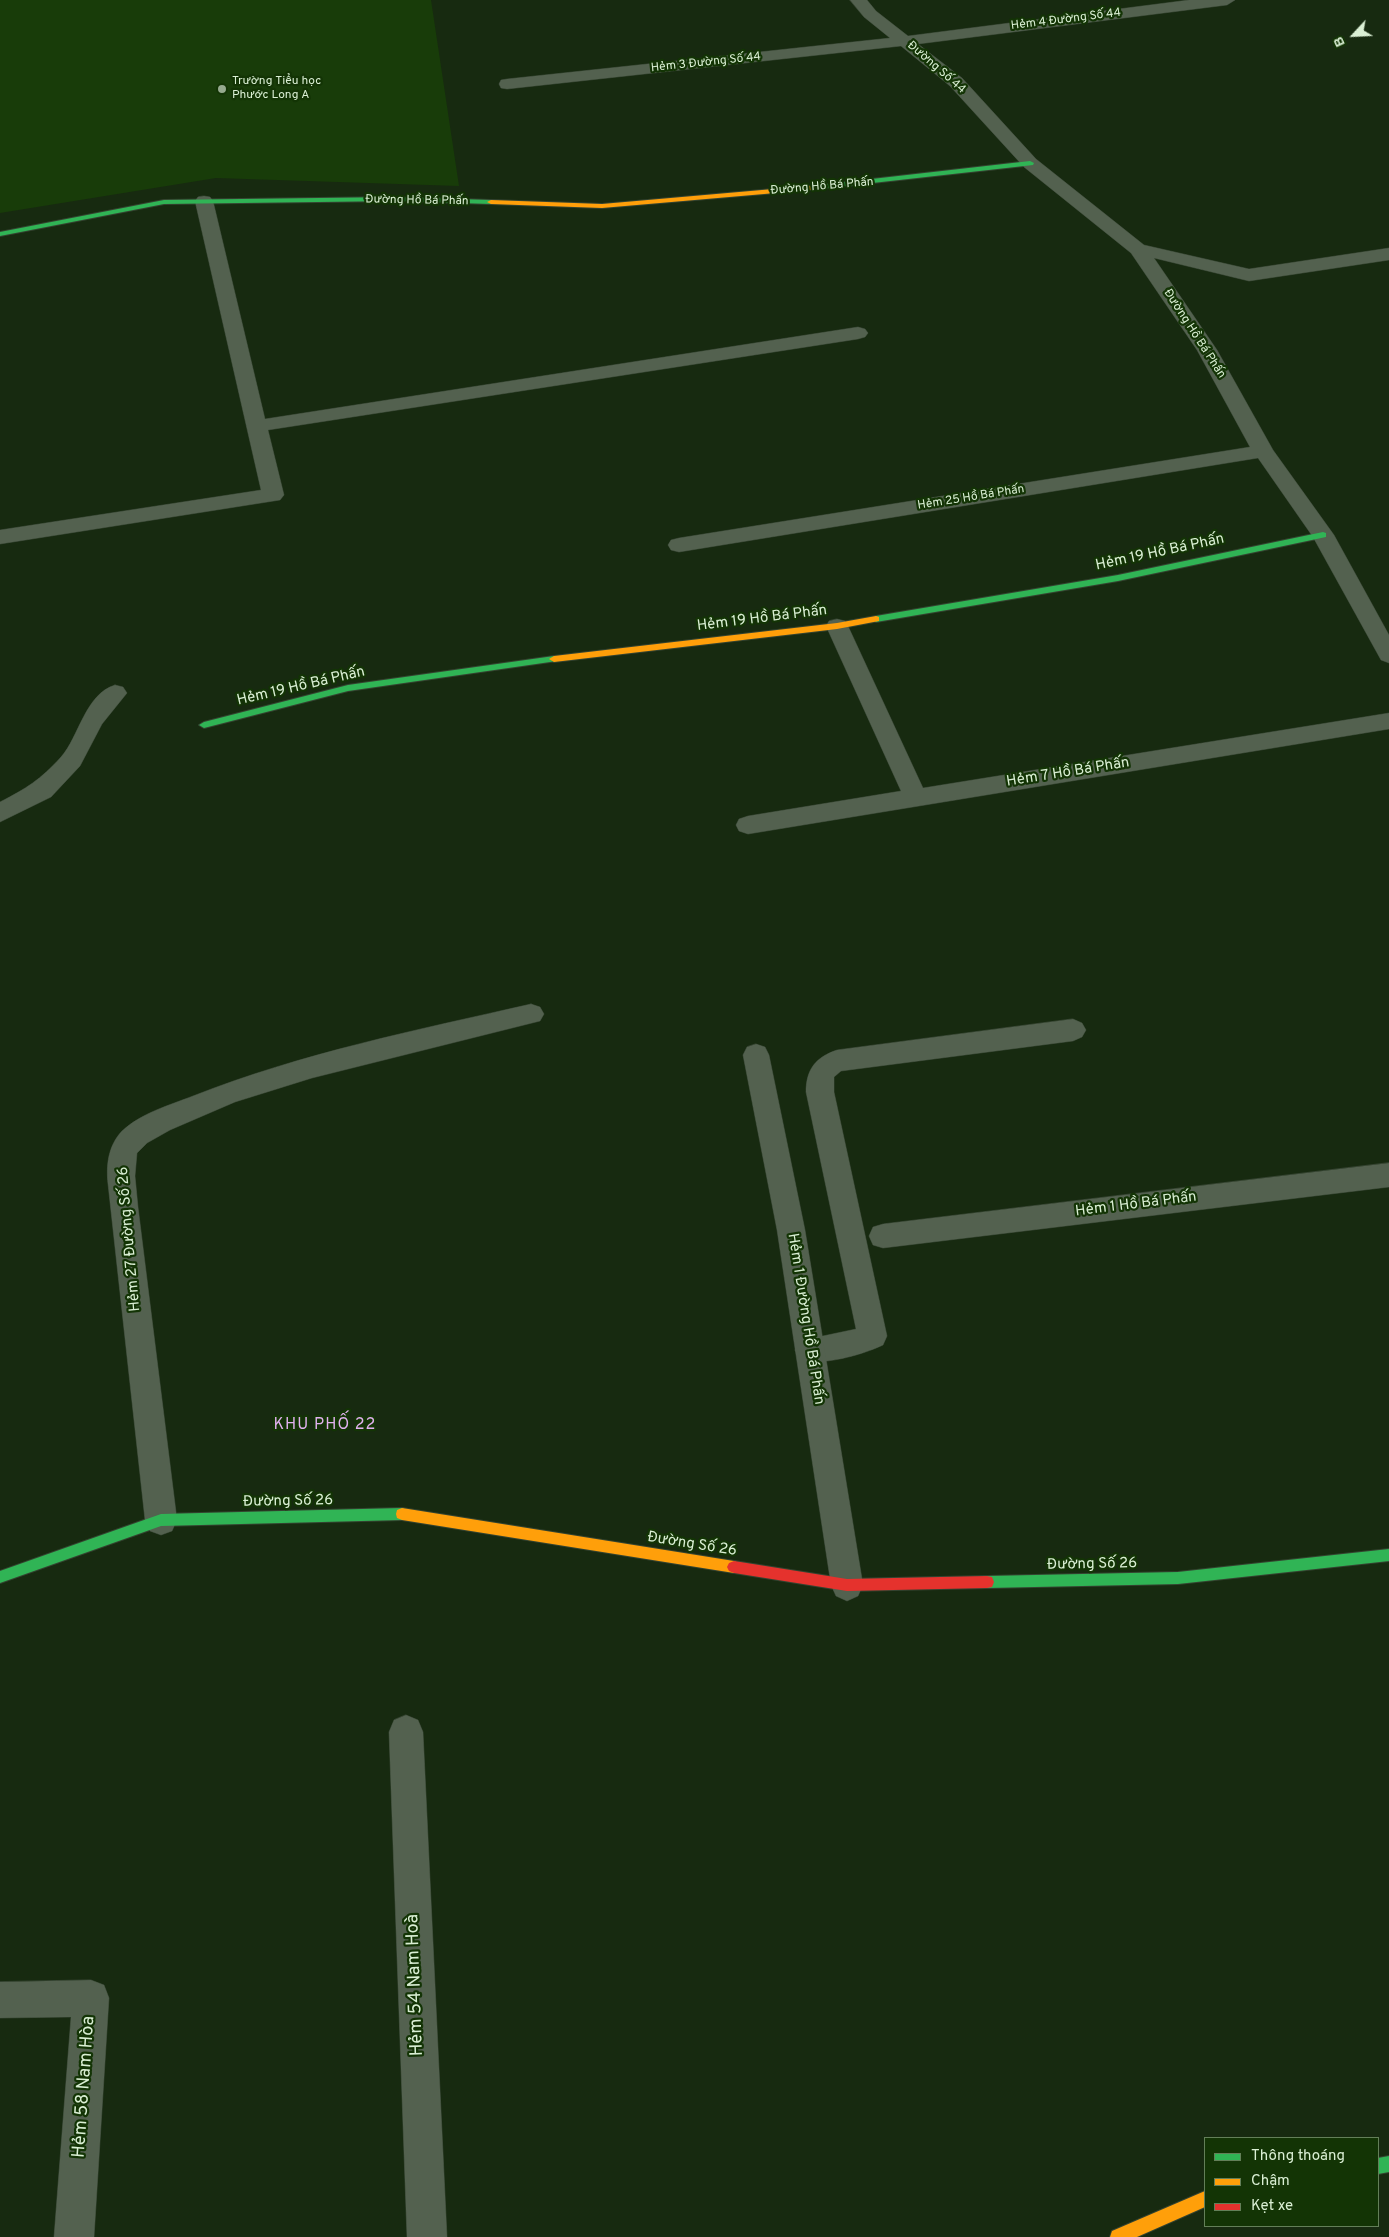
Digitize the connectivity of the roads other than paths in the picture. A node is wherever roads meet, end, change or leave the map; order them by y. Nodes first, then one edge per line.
1 (858, 0) edge
2 (1227, 0) edge
3 (904, 41) junction
4 (507, 84) dead end
5 (1030, 163) junction
6 (204, 201) junction
7 (0, 234) edge
8 (1138, 249) junction
9 (1389, 254) edge
10 (858, 333) dead end
11 (257, 426) junction
12 (1263, 451) junction
13 (1323, 535) junction
14 (0, 537) edge
15 (679, 545) dead end
16 (837, 626) junction
17 (1389, 655) edge
18 (115, 693) dead end
19 (1389, 721) edge
20 (204, 726) dead end
21 (916, 798) junction
22 (0, 813) edge
23 (748, 825) dead end
24 (531, 1014) dead end
25 (1074, 1030) dead end
26 (756, 1055) dead end
27 (1389, 1175) edge
28 (883, 1236) dead end
29 (810, 1350) junction
30 (161, 1520) junction
31 (1389, 1555) edge
32 (0, 1577) edge
33 (847, 1585) junction
34 (406, 1732) dead end
35 (0, 2000) edge
36 (1204, 2200) edge
37 (74, 2237) edge
38 (427, 2237) edge
39 (1118, 2237) edge

1 - 3 street, Đường Số 44
2 - 3 street, Hẻm 4 Đường Số 44
3 - 4 street, Hẻm 3 Đường Số 44
3 - 5 street, Đường Số 44
5 - 6 street, Đường Hồ Bá Phấn
5 - 8 street, Đường Hồ Bá Phấn
6 - 7 street, Đường Hồ Bá Phấn
6 - 11 street
8 - 9 street
8 - 12 street, Đường Hồ Bá Phấn
10 - 11 street
11 - 14 street
12 - 13 street, Đường Hồ Bá Phấn
12 - 15 street, Hẻm 25 Hồ Bá Phấn
13 - 16 street, Hẻm 19 Hồ Bá Phấn
13 - 17 street, Đường Hồ Bá Phấn
16 - 20 street, Hẻm 19 Hồ Bá Phấn
16 - 21 street
18 - 22 street
19 - 21 street, Hẻm 7 Hồ Bá Phấn
21 - 23 street, Hẻm 7 Hồ Bá Phấn
24 - 30 street, Hẻm 27 Đường Số 26
25 - 29 street
26 - 29 street, Hẻm 1 Đường Hồ Bá Phấn
27 - 28 street, Hẻm 1 Hồ Bá Phấn
29 - 33 street, Hẻm 1 Đường Hồ Bá Phấn
30 - 32 street, Đường Số 26
30 - 33 street, Đường Số 26
31 - 33 street, Đường Số 26
34 - 38 street, Hẻm 54 Nam Hoà
35 - 37 street, Hẻm 58 Nam Hòa
36 - 39 street

